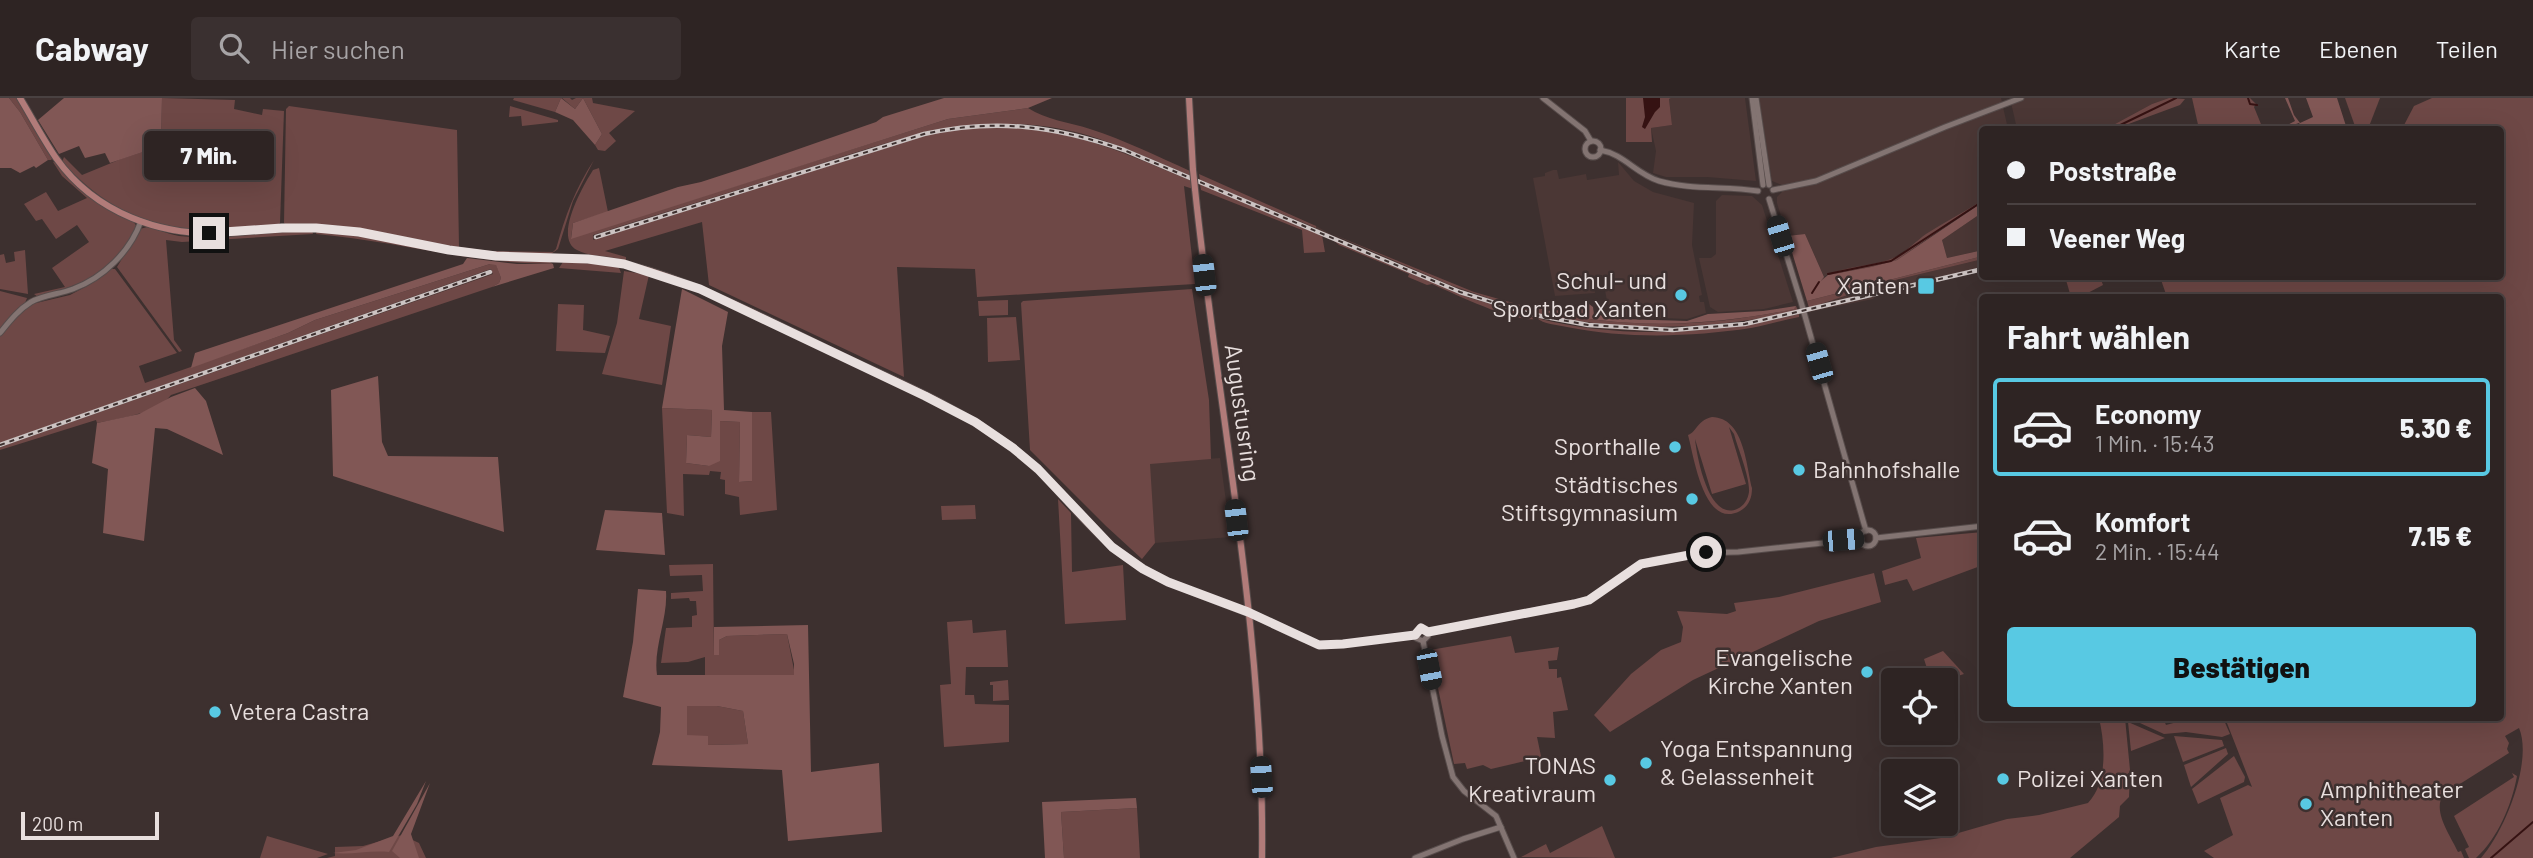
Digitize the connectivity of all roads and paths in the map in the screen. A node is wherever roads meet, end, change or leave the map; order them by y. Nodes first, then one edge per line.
1 (20, 98) edge
2 (1189, 98) edge
3 (1542, 98) edge
4 (1754, 98) edge
5 (2021, 98) edge
6 (1591, 141) junction
7 (1600, 150) junction
8 (1766, 188) junction
9 (1769, 199) junction
10 (141, 221) junction
11 (0, 333) edge
12 (1979, 526) edge
13 (1866, 531) junction
14 (1876, 538) junction
15 (1861, 539) junction
16 (1248, 612) junction
17 (1428, 632) junction
18 (1415, 635) junction
19 (1423, 641) junction
20 (1501, 827) junction
21 (1262, 858) edge
22 (1415, 858) edge
23 (1514, 858) edge

1 - 10 main road
2 - 16 main road, Augustusring, bridge
3 - 6 street
4 - 8 street
5 - 8 street
6 - 7 street
6 - 7 street
7 - 8 street
8 - 9 street
8 - 9 street
9 - 13 street
10 - 11 street
10 - 16 main road
12 - 14 street
13 - 14 street
13 - 15 street
14 - 15 street
15 - 17 street
16 - 18 street
16 - 21 main road, Augustusring
17 - 18 street
17 - 19 street
18 - 19 street
19 - 20 street
20 - 22 street
20 - 23 street

